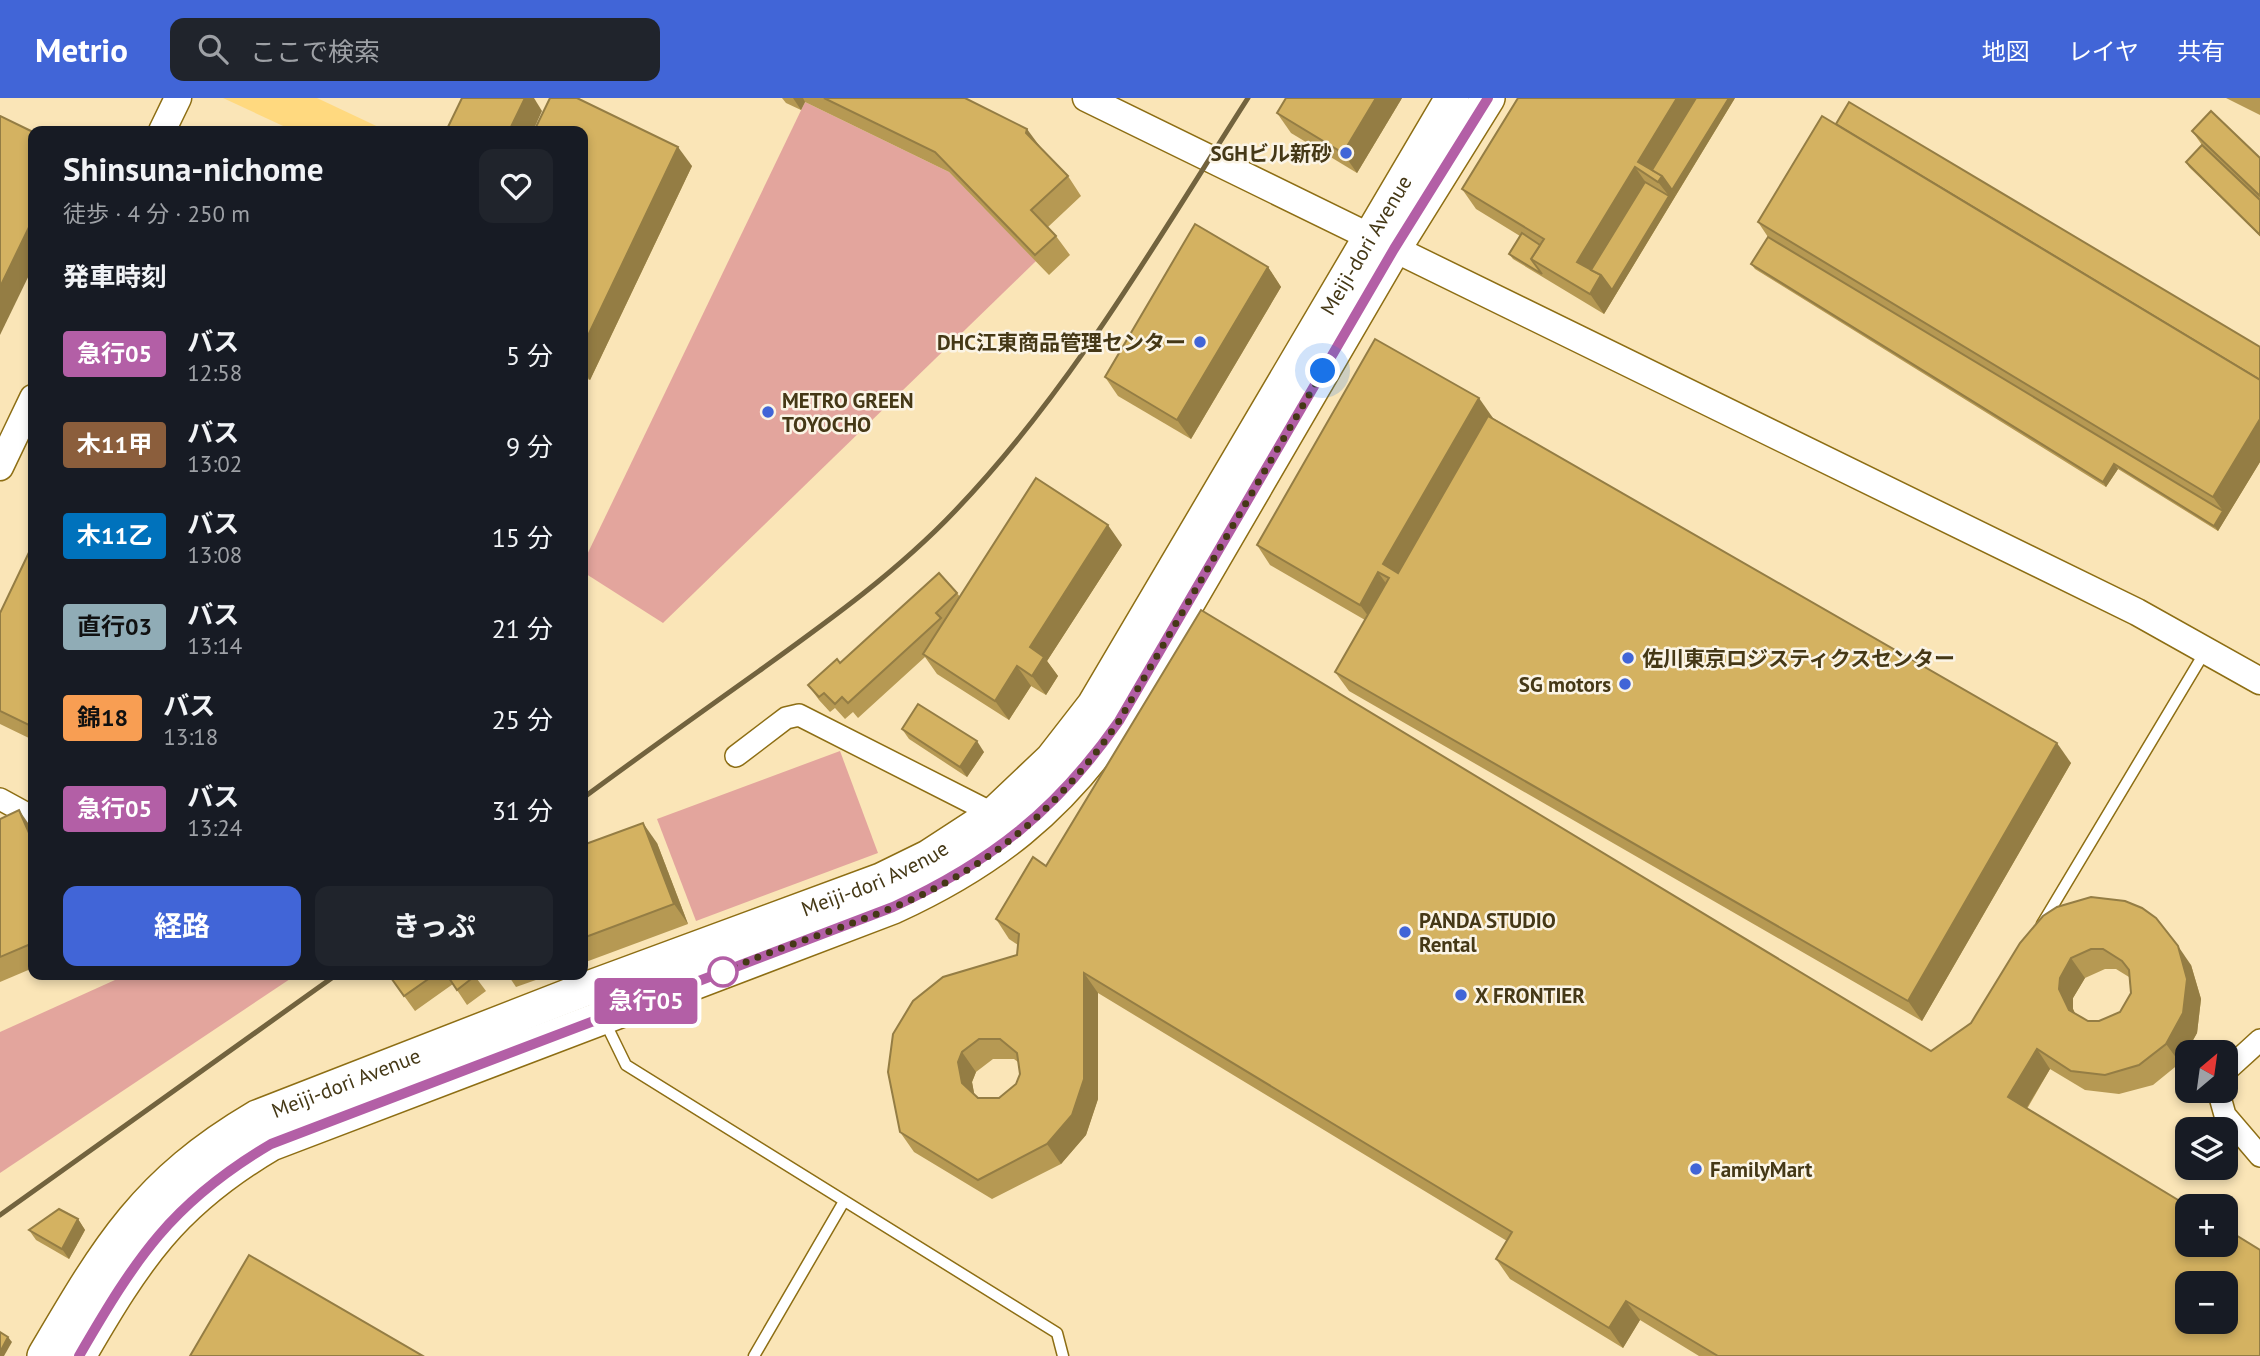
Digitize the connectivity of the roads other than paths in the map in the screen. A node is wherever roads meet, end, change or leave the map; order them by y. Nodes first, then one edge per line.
1 (178, 98) edge
2 (1086, 98) edge
3 (1452, 98) edge
4 (1488, 98) edge
5 (164, 126) edge
6 (1381, 242) junction
7 (28, 408) edge
8 (0, 467) edge
9 (2206, 650) junction
10 (2260, 681) edge
11 (736, 756) dead end
12 (0, 799) edge
13 (28, 814) edge
14 (994, 814) junction
15 (2039, 929) edge
16 (597, 1002) junction
17 (2260, 1040) edge
18 (2238, 1060) edge
19 (2222, 1103) edge
20 (2260, 1156) edge
21 (843, 1203) junction
22 (44, 1356) edge
23 (79, 1356) edge
24 (754, 1356) edge
25 (1063, 1356) edge

1 - 5 street
2 - 6 street
3 - 6 main road, Meiji-dori Avenue
4 - 6 main road, Meiji-dori Avenue
6 - 9 street
6 - 14 main road, Meiji-dori Avenue
6 - 16 main road, Meiji-dori Avenue
7 - 8 street
9 - 10 street
9 - 15 lane
11 - 14 street
12 - 13 street
14 - 16 main road, Meiji-dori Avenue
16 - 21 lane
16 - 22 main road, Meiji-dori Avenue
16 - 23 main road, Meiji-dori Avenue
17 - 18 street
19 - 20 street
21 - 24 lane
21 - 25 lane

